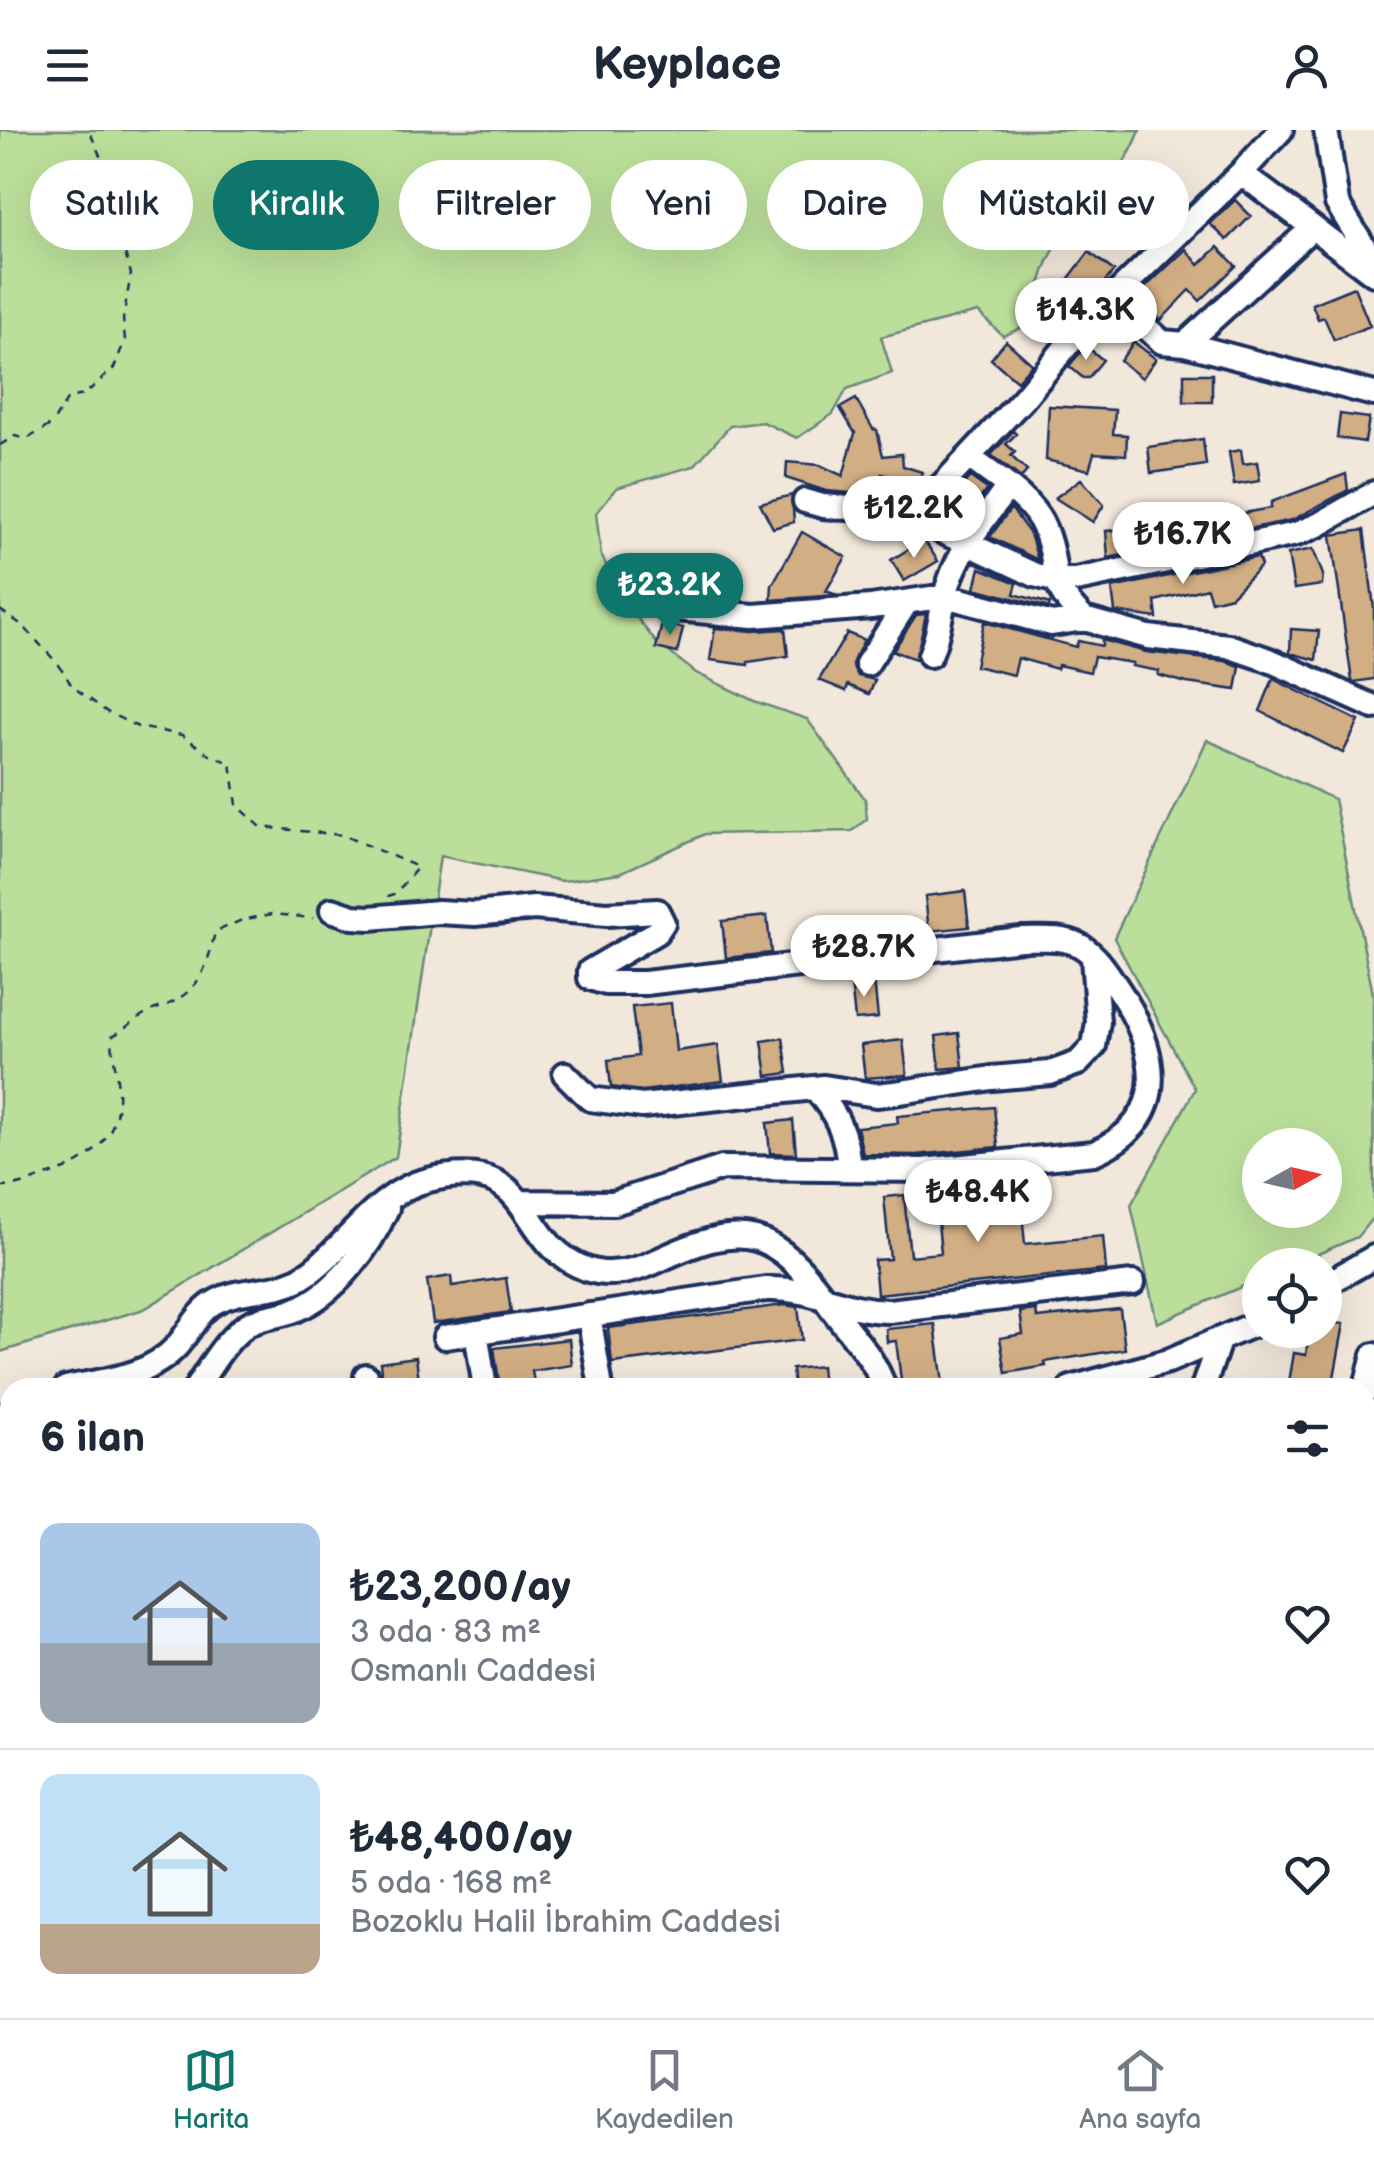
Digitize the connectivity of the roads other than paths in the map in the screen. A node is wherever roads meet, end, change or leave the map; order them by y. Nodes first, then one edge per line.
1 (1281, 130) edge
2 (1326, 130) edge
3 (1241, 173) junction
4 (1311, 228) junction
5 (1374, 262) edge
6 (1374, 274) edge
7 (1112, 297) junction
8 (1185, 344) junction
9 (1374, 394) edge
10 (969, 457) junction
11 (1007, 488) junction
12 (1374, 494) edge
13 (805, 501) dead end
14 (913, 516) junction
15 (966, 546) junction
16 (1054, 580) junction
17 (945, 596) junction
18 (908, 602) junction
19 (665, 608) dead end
20 (1084, 619) junction
21 (930, 656) dead end
22 (867, 664) dead end
23 (1374, 707) edge
24 (332, 910) road end
25 (1092, 954) junction
26 (565, 1074) dead end
27 (814, 1088) junction
28 (849, 1169) junction
29 (392, 1198) junction
30 (520, 1202) junction
31 (1374, 1257) edge
32 (1342, 1275) edge
33 (1133, 1283) dead end
34 (822, 1296) junction
35 (589, 1316) junction
36 (1242, 1330) edge
37 (476, 1332) junction
38 (445, 1337) dead end
39 (1219, 1341) junction
40 (110, 1378) edge
41 (203, 1378) edge
42 (483, 1378) edge
43 (599, 1378) edge
44 (880, 1378) edge
45 (1110, 1378) edge
46 (1206, 1378) edge

1 - 3 street
2 - 5 street
3 - 4 street
3 - 7 street
4 - 6 street
4 - 8 street
7 - 8 street
7 - 10 street
8 - 9 street
10 - 11 street
10 - 14 street
11 - 15 street
11 - 16 street
12 - 16 street
13 - 14 street
14 - 15 street
15 - 16 street
15 - 17 street
16 - 20 street
17 - 18 street
17 - 20 street
17 - 21 street
18 - 19 street
18 - 22 street
20 - 23 street
24 - 25 street
25 - 27 street
25 - 28 street
26 - 27 street
27 - 28 street
28 - 30 street
29 - 30 street
29 - 40 street
29 - 41 street
30 - 34 street
31 - 32 street
33 - 34 street
34 - 35 street
34 - 44 street
35 - 37 street
35 - 43 street
36 - 39 street
37 - 38 street
37 - 42 street
39 - 45 street
39 - 46 street

